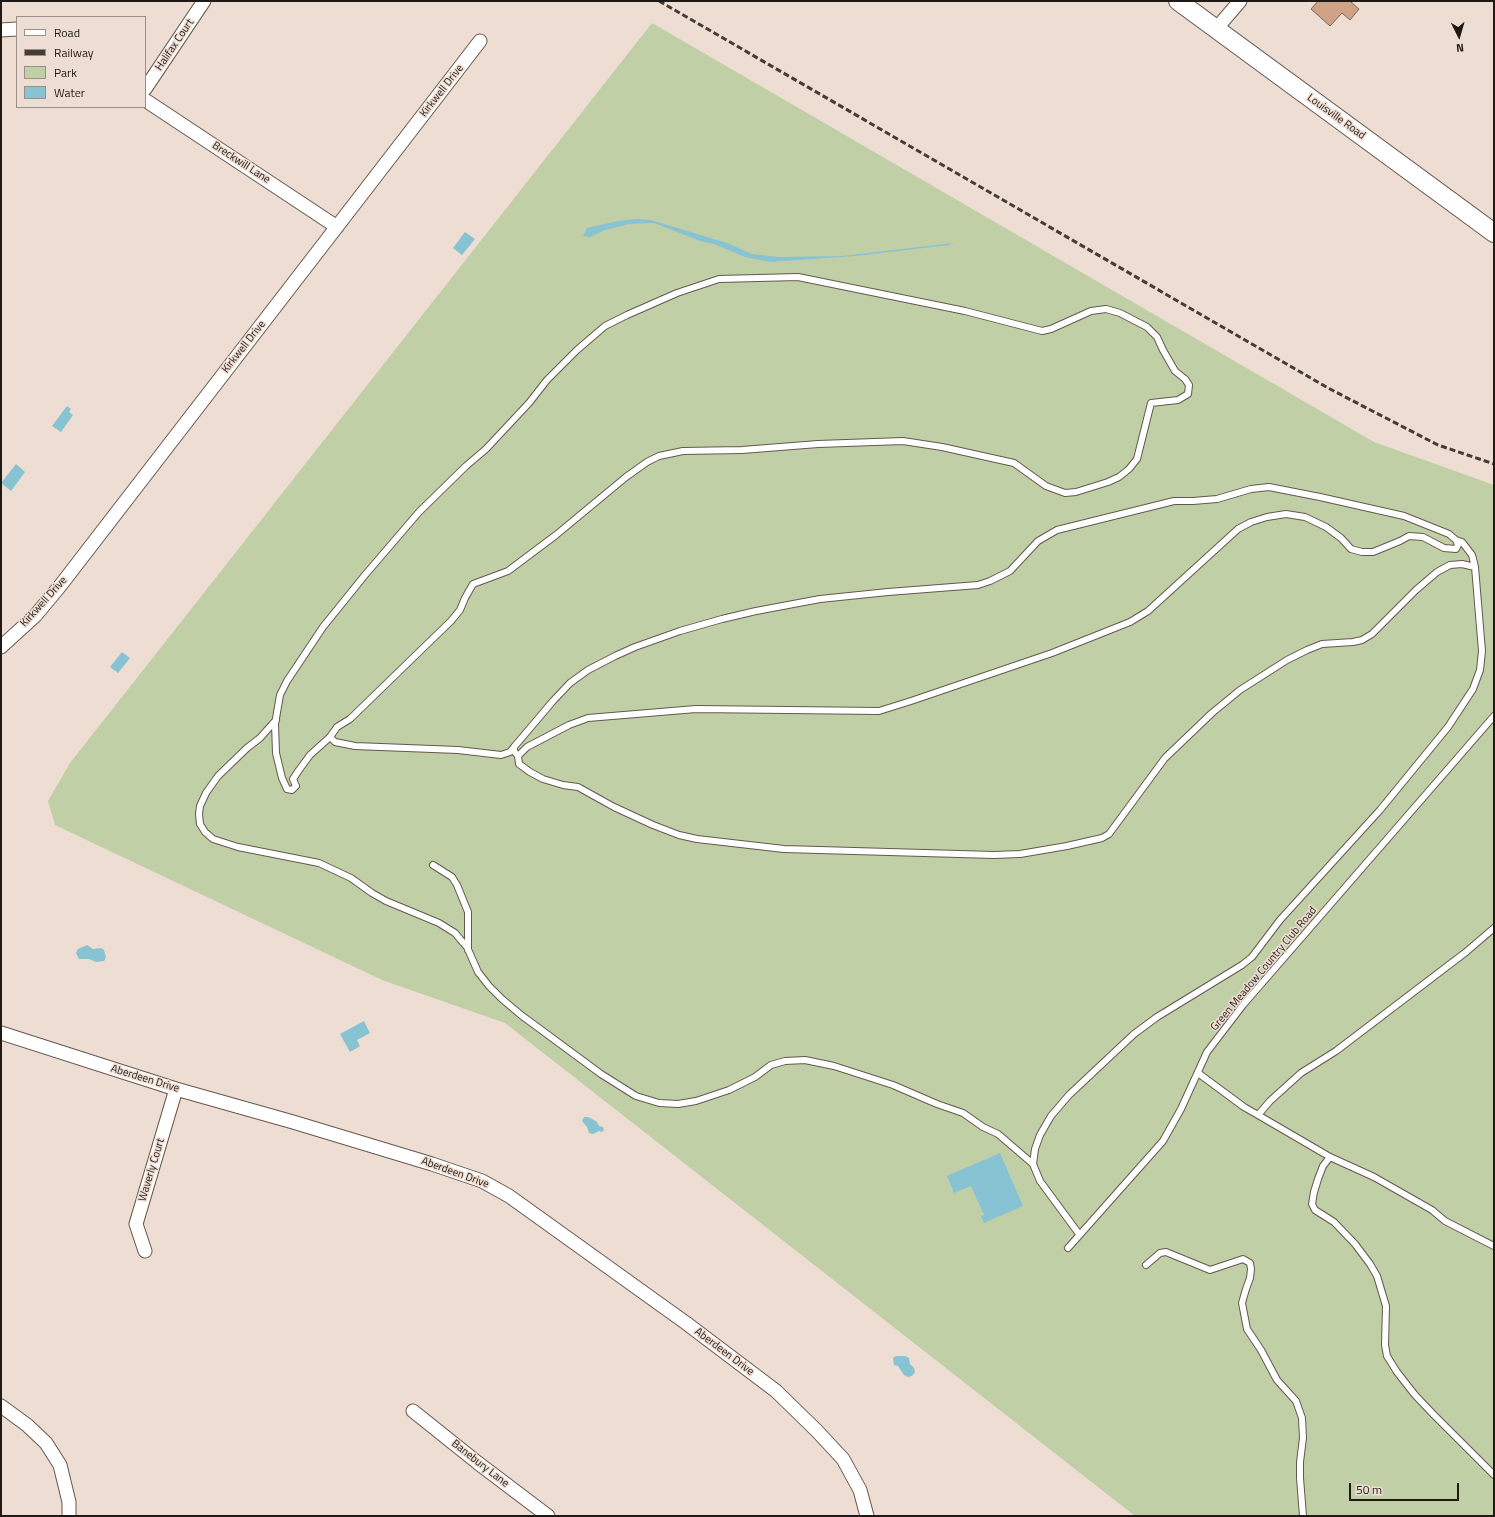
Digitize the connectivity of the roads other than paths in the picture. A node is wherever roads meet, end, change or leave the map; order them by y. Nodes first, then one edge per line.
1 (204, 1) edge
2 (1178, 1) edge
3 (1240, 1) edge
4 (16, 29) edge
5 (1, 30) edge
6 (1216, 30) junction
7 (480, 42) dead end
8 (146, 88) edge
9 (146, 101) edge
10 (338, 227) junction
11 (1494, 233) edge
12 (1456, 540) junction
13 (1475, 567) junction
14 (1, 646) edge
15 (1494, 716) edge
16 (276, 720) junction
17 (330, 737) junction
18 (514, 747) junction
19 (518, 756) junction
20 (433, 865) dead end
21 (1494, 928) edge
22 (468, 950) junction
23 (1, 1033) edge
24 (1198, 1072) junction
25 (176, 1089) junction
26 (1258, 1115) junction
27 (1330, 1157) junction
28 (1032, 1164) junction
29 (1079, 1234) junction
30 (1494, 1246) edge
31 (1068, 1248) dead end
32 (145, 1251) dead end
33 (1146, 1265) dead end
34 (1, 1406) edge
35 (413, 1411) dead end
36 (1494, 1474) edge
37 (69, 1516) edge
38 (548, 1516) edge
39 (867, 1516) edge
40 (1303, 1516) edge

1 - 8 street, Halifax Court
2 - 6 main road, Louisville Road
3 - 6 street
4 - 5 street
6 - 11 main road, Louisville Road
7 - 10 street, Kirkwell Drive
9 - 10 street, Breckwill Lane
10 - 14 street, Kirkwell Drive
12 - 13 lane
12 - 18 lane
12 - 19 lane
13 - 19 lane
13 - 28 lane
15 - 24 lane, Green Meadow Country Club Road
16 - 17 lane
16 - 17 lane
16 - 22 lane
17 - 18 lane
18 - 19 lane
20 - 22 lane
21 - 26 lane
22 - 28 lane
23 - 25 street, Aberdeen Drive
24 - 26 lane
24 - 29 lane, Green Meadow Country Club Road
25 - 32 street, Waverly Court
25 - 39 street, Aberdeen Drive
26 - 27 lane
27 - 30 lane
27 - 36 lane
28 - 29 lane
29 - 31 lane, Green Meadow Country Club Road
33 - 40 lane
34 - 37 street
35 - 38 street, Banebury Lane

